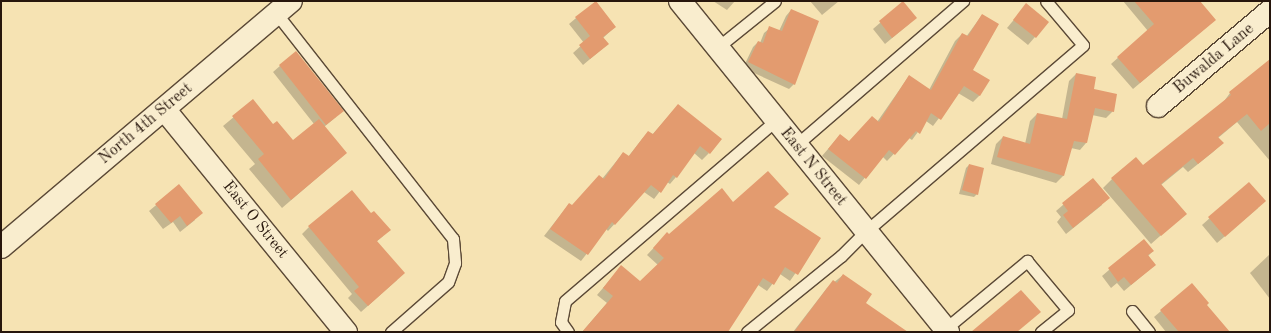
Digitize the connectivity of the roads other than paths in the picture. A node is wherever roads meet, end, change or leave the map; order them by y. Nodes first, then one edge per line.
1 (680, 1) edge
2 (775, 1) edge
3 (963, 1) edge
4 (1046, 1) edge
5 (1262, 1) edge
6 (283, 7) edge
7 (1270, 10) edge
8 (718, 47) junction
9 (1158, 106) dead end
10 (164, 109) junction
11 (776, 120) junction
12 (796, 145) junction
13 (865, 232) junction
14 (1, 247) edge
15 (1132, 311) dead end
16 (947, 330) edge
17 (346, 332) edge
18 (391, 332) edge
19 (568, 332) edge
20 (746, 332) edge
21 (1041, 332) edge
22 (1149, 332) edge

1 - 8 street, East N Street
2 - 8 lane
3 - 12 lane
4 - 13 lane
5 - 7 street
6 - 10 street, North 4th Street
6 - 18 lane
7 - 9 street, Buwalda Lane
8 - 11 street, East N Street
10 - 14 street, North 4th Street
10 - 17 street, East O Street
11 - 12 street, East N Street
11 - 19 lane
12 - 13 street, East N Street
13 - 16 street, East N Street
13 - 20 lane
15 - 22 lane
16 - 21 lane

